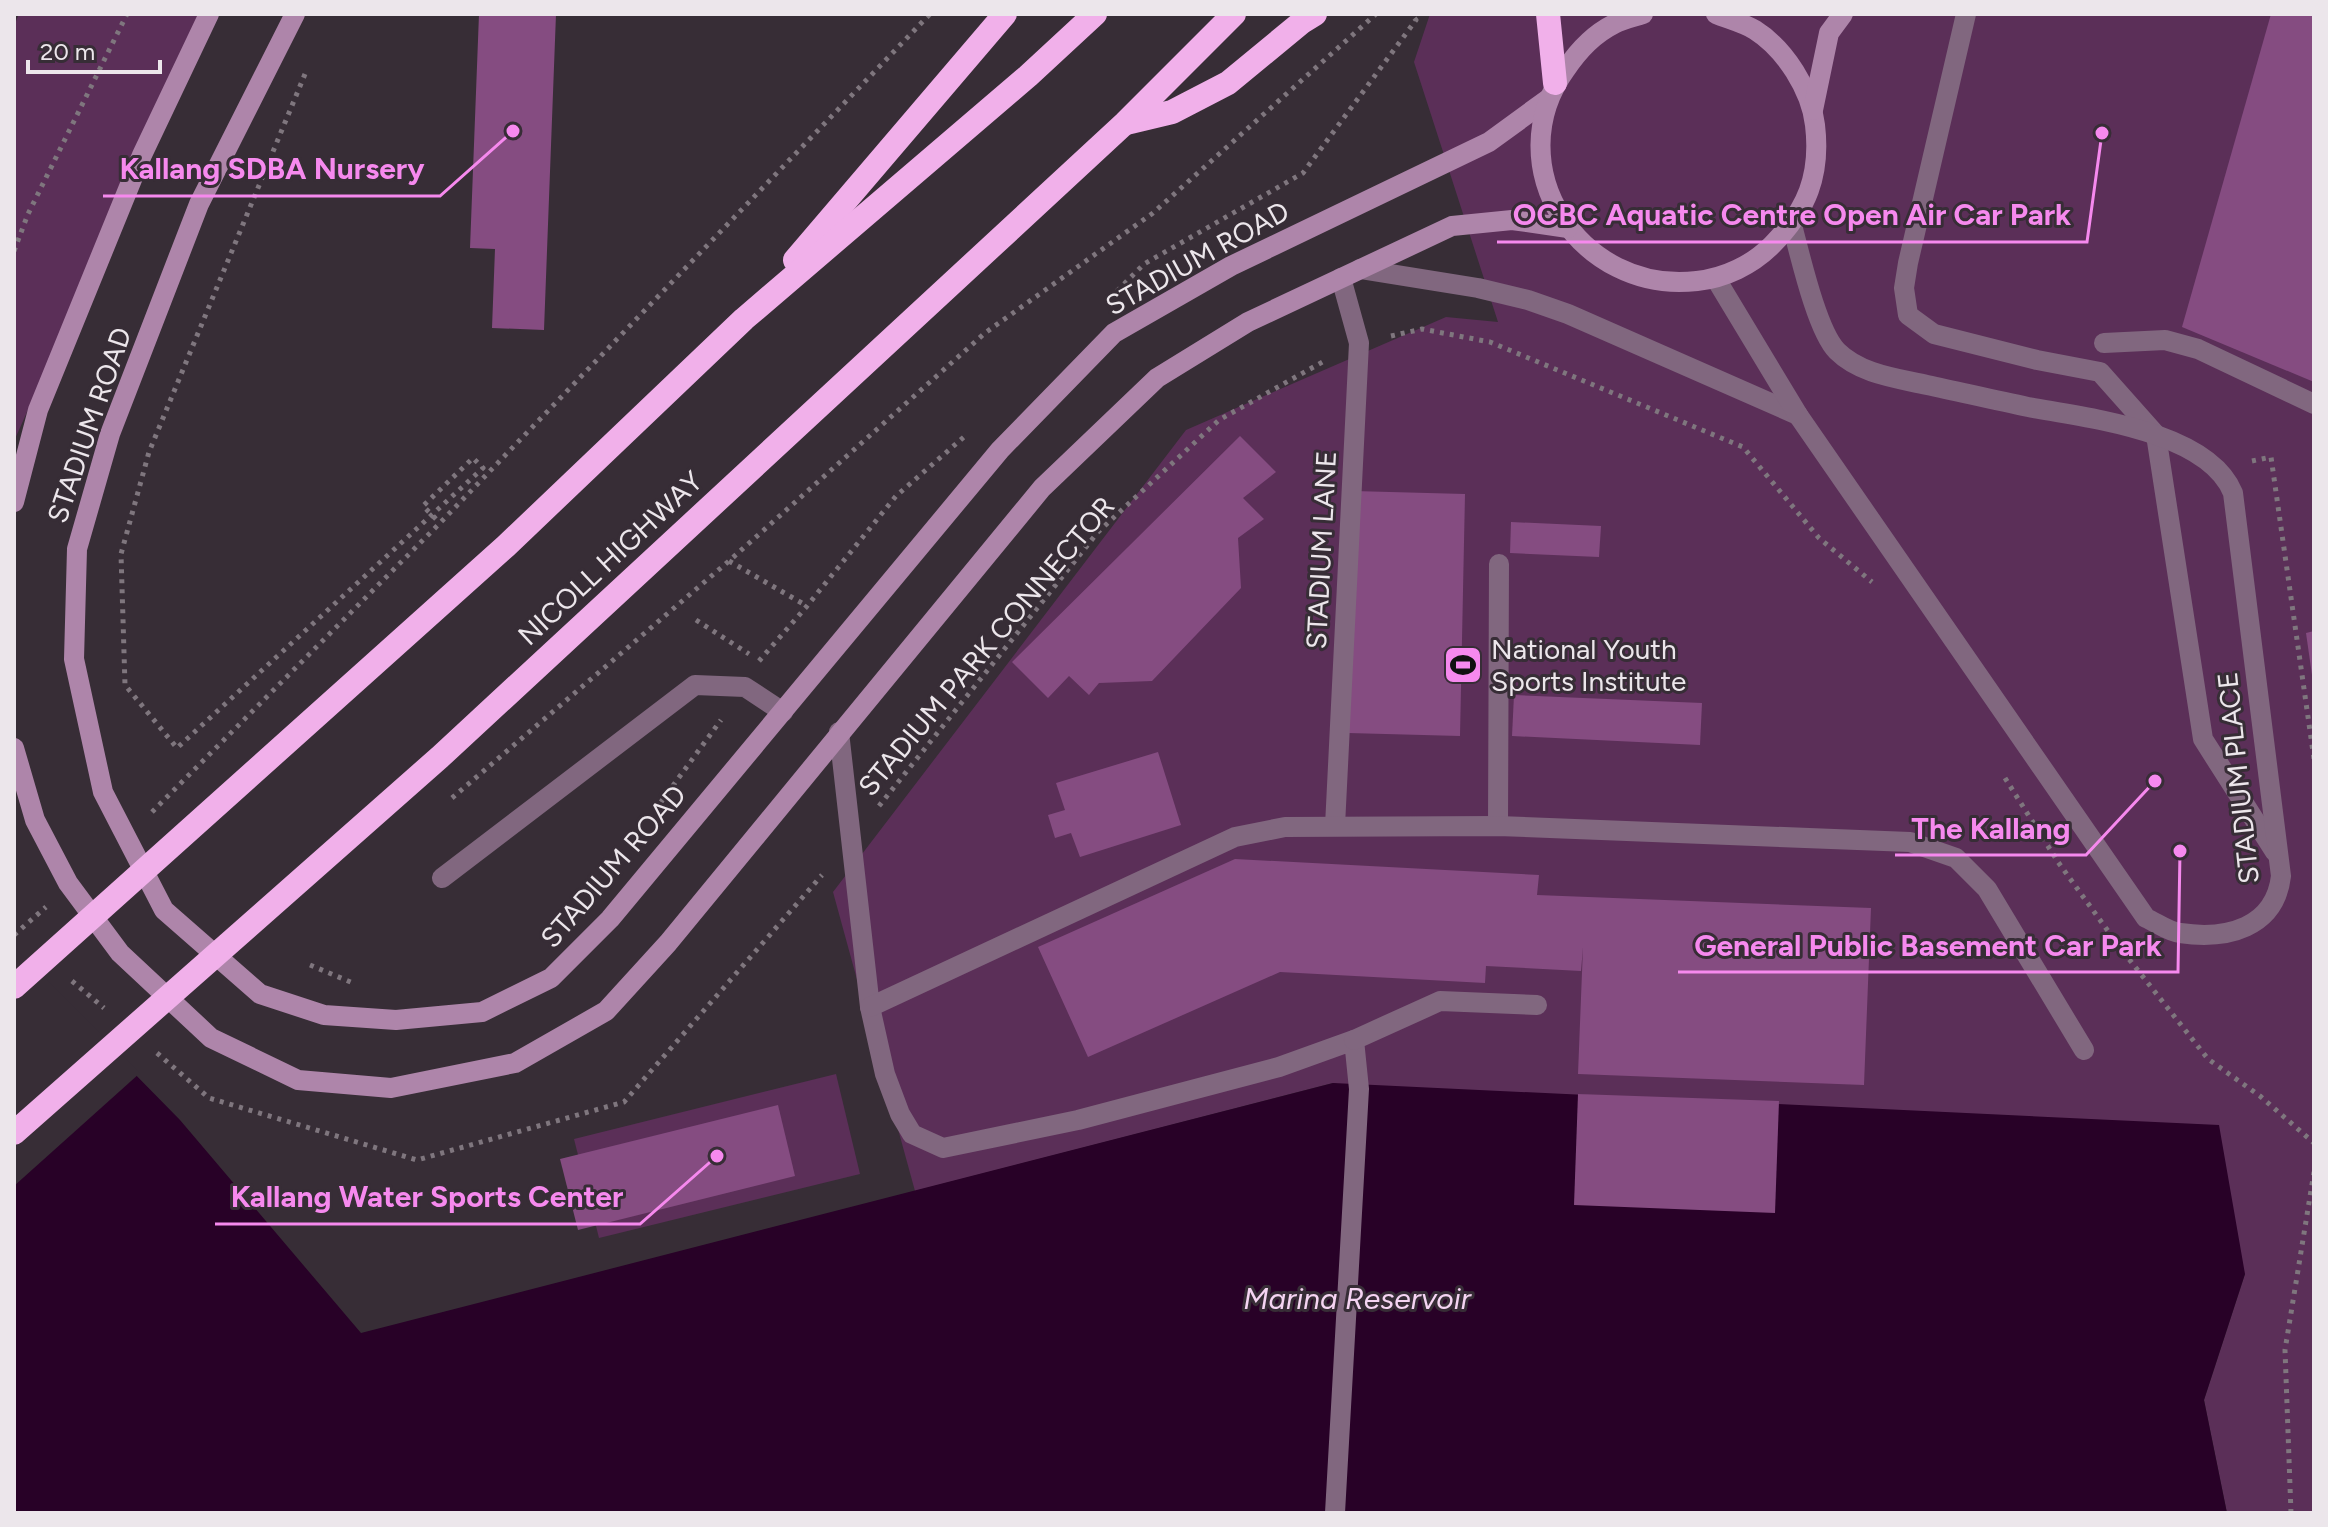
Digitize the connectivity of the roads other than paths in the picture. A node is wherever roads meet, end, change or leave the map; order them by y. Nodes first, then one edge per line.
1 (209, 14) edge
2 (295, 14) edge
3 (1005, 14) edge
4 (1095, 14) edge
5 (1234, 14) edge
6 (1315, 14) edge
7 (1548, 14) edge
8 (1643, 14) edge
9 (1716, 14) edge
10 (1843, 14) edge
11 (1966, 14) edge
12 (1760, 22) edge
13 (1552, 91) junction
14 (1813, 110) junction
15 (1125, 123) junction
16 (1792, 225) junction
17 (1568, 228) junction
18 (1360, 269) junction
19 (1341, 278) junction
20 (1716, 279) junction
21 (744, 319) junction
22 (2104, 343) dead end
23 (2314, 404) edge
24 (1798, 415) junction
25 (2156, 435) junction
26 (14, 502) edge
27 (1499, 564) dead end
28 (783, 712) junction
29 (839, 732) junction
30 (14, 748) edge
31 (1335, 826) junction
32 (1498, 826) junction
33 (2280, 859) junction
34 (442, 878) dead end
35 (14, 987) edge
36 (1537, 1005) dead end
37 (870, 1007) junction
38 (1354, 1040) junction
39 (2084, 1050) dead end
40 (14, 1133) edge
41 (1335, 1513) edge

1 - 26 street, STADIUM ROAD
2 - 28 street, STADIUM ROAD
3 - 21 highway
4 - 21 highway
5 - 15 highway, NICOLL HIGHWAY
6 - 15 highway
7 - 13 highway
8 - 13 street
9 - 12 street
10 - 14 street
11 - 25 lane
12 - 14 street
13 - 17 street
13 - 28 street, STADIUM ROAD
14 - 16 street
15 - 40 highway, NICOLL HIGHWAY
16 - 20 street
16 - 25 lane, STADIUM PLACE
17 - 18 street
17 - 20 street
18 - 19 street
18 - 24 lane
19 - 29 street
19 - 31 lane, STADIUM LANE
20 - 24 lane, STADIUM PLACE
21 - 35 highway
22 - 23 lane
24 - 33 lane, STADIUM PLACE
25 - 33 lane
25 - 33 lane, STADIUM PLACE
27 - 32 lane
28 - 34 lane
29 - 30 street
29 - 37 lane
31 - 32 lane
31 - 37 lane
32 - 39 lane
36 - 38 lane
37 - 38 lane
38 - 41 lane

